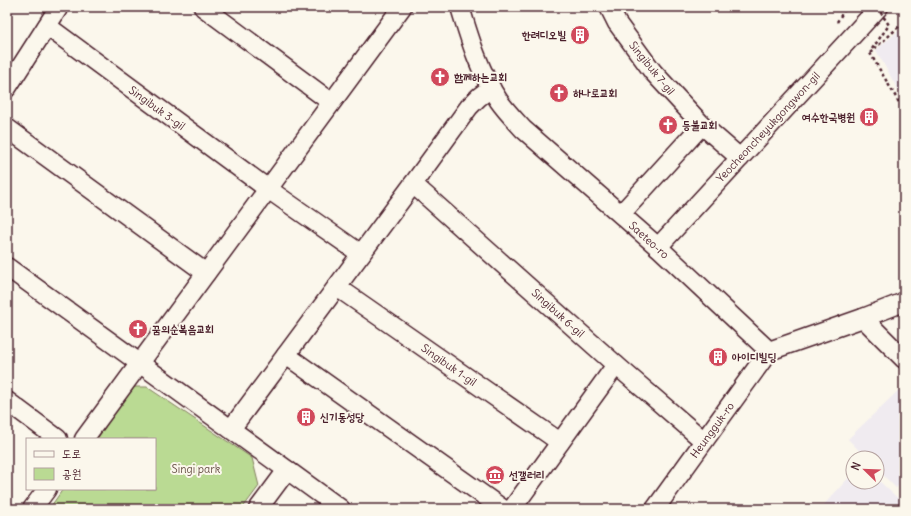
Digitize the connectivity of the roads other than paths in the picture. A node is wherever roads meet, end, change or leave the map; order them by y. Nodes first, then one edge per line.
1 (59, 7) edge
2 (202, 7) edge
3 (460, 7) edge
4 (608, 7) edge
5 (878, 7) edge
6 (393, 10) edge
7 (47, 26) junction
8 (7, 88) edge
9 (491, 88) junction
10 (331, 102) junction
11 (702, 124) junction
12 (7, 128) edge
13 (740, 158) junction
14 (413, 184) junction
15 (268, 189) junction
16 (621, 214) junction
17 (658, 247) junction
18 (361, 254) junction
19 (7, 267) edge
20 (206, 273) junction
21 (337, 287) junction
22 (904, 302) edge
23 (863, 318) junction
24 (769, 351) junction
25 (286, 355) junction
26 (904, 360) edge
27 (140, 363) junction
28 (616, 365) junction
29 (7, 401) edge
30 (231, 430) junction
31 (57, 438) edge
32 (85, 438) edge
33 (704, 441) junction
34 (560, 442) junction
35 (287, 470) junction
36 (46, 490) edge
37 (662, 506) edge
38 (32, 509) edge
39 (258, 509) edge
40 (341, 509) edge
41 (503, 509) edge
42 (512, 509) edge

1 - 7 street
2 - 10 street
3 - 9 street, Saeteo-ro
4 - 11 street, Singibuk 7-gil
5 - 13 street, Yeocheoncheyukgongwon-gil
6 - 10 street
7 - 8 street
7 - 15 street, Singibuk 3-gil
9 - 14 street
9 - 16 street, Saeteo-ro
10 - 15 street
11 - 13 street, Singibuk 7-gil
11 - 16 street
12 - 20 street
13 - 17 street, Yeocheoncheyukgongwon-gil
14 - 18 street
14 - 28 street, Singibuk 6-gil
15 - 18 street, Singibuk 3-gil
15 - 20 street
16 - 17 street, Saeteo-ro
17 - 24 street, Saeteo-ro
18 - 21 street
19 - 27 street
20 - 27 street
21 - 25 street
21 - 34 street, Singibuk 1-gil
22 - 23 street
23 - 24 street
23 - 26 street
24 - 33 street, Heungguk-ro
25 - 30 street
25 - 41 street
27 - 30 street
27 - 32 street
28 - 33 street, Singibuk 6-gil
28 - 34 street
29 - 31 street
30 - 35 street
33 - 37 street, Heungguk-ro
34 - 42 street
35 - 39 street
35 - 40 street
36 - 38 street

